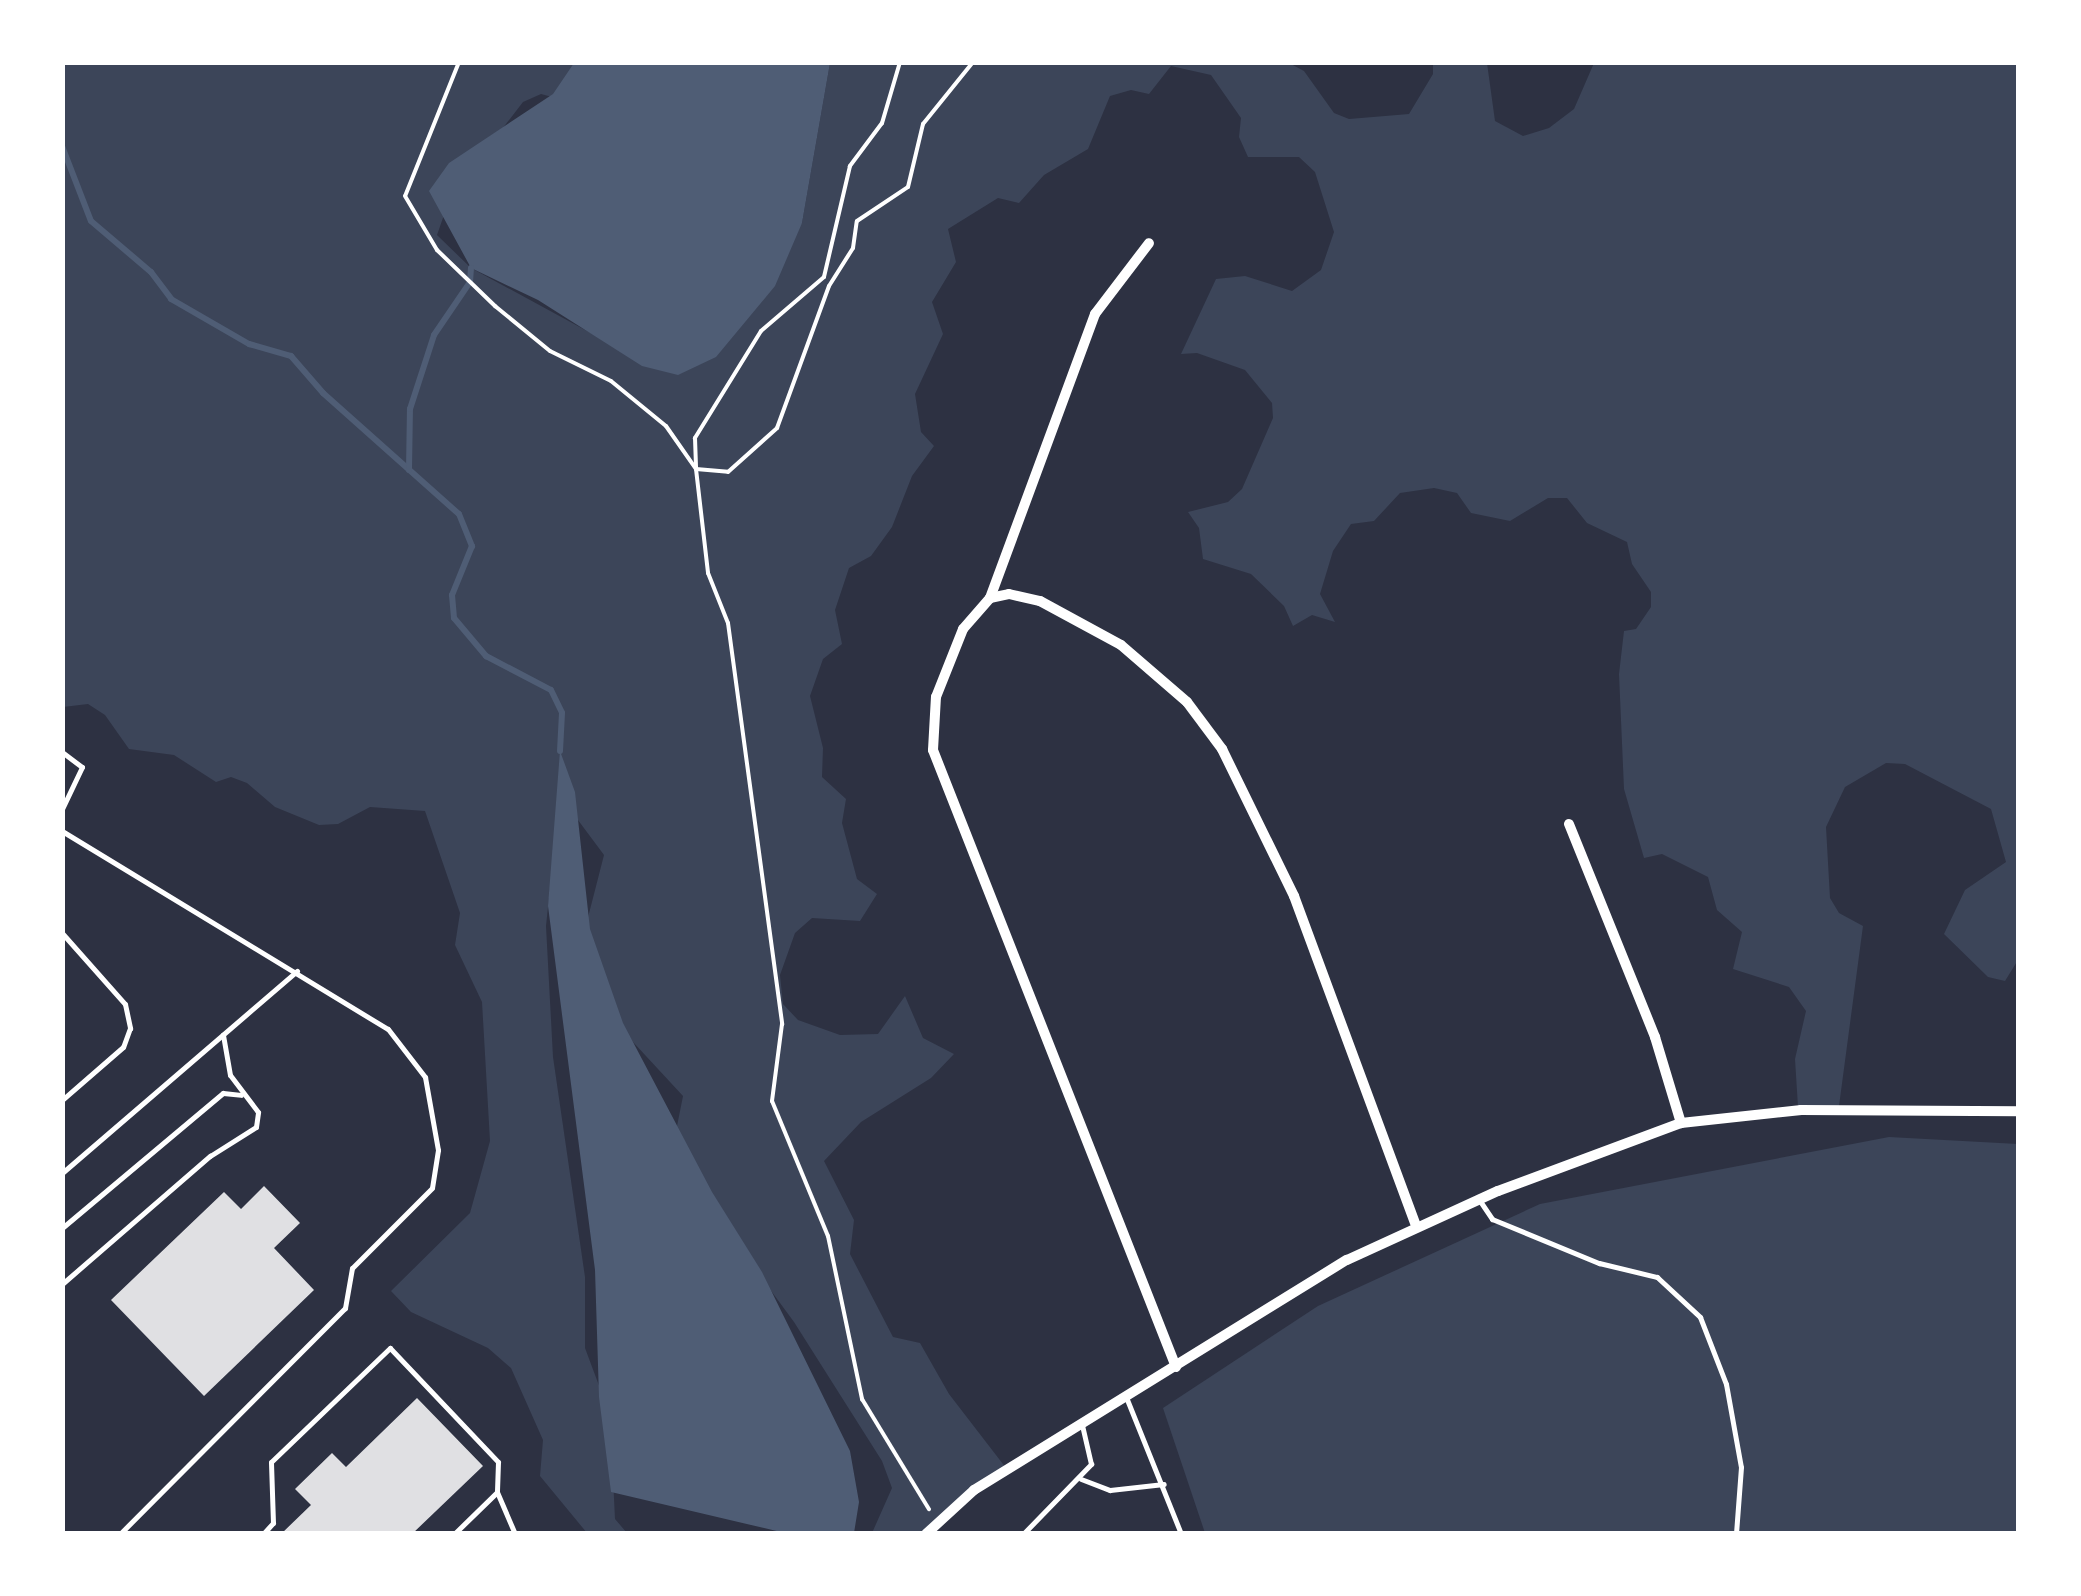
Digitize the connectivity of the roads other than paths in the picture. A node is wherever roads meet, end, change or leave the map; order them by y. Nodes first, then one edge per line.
1 (1148, 243) dead end
2 (990, 598) junction
3 (62, 752) edge
4 (62, 809) edge
5 (1569, 824) dead end
6 (62, 831) edge
7 (62, 933) edge
8 (297, 971) junction
9 (223, 1035) junction
10 (241, 1095) junction
11 (62, 1100) edge
12 (2018, 1111) edge
13 (1681, 1123) junction
14 (62, 1173) edge
15 (1478, 1198) junction
16 (1416, 1224) junction
17 (62, 1228) edge
18 (62, 1284) edge
19 (1176, 1366) junction
20 (1126, 1398) junction
21 (1082, 1425) junction
22 (1081, 1479) junction
23 (1164, 1484) junction
24 (497, 1492) junction
25 (120, 1534) edge
26 (263, 1534) edge
27 (454, 1534) edge
28 (516, 1534) edge
29 (926, 1534) edge
30 (1024, 1534) edge
31 (1182, 1534) edge
32 (1736, 1534) edge

1 - 2 street
2 - 16 street
2 - 19 street
3 - 4 lane
5 - 13 street
6 - 8 lane
7 - 11 lane
8 - 9 lane
8 - 25 lane
9 - 10 lane
9 - 14 lane
10 - 17 lane
10 - 18 lane
12 - 13 street
13 - 15 street
15 - 16 street
15 - 32 lane
16 - 19 street
19 - 20 street
20 - 21 street
20 - 23 lane
21 - 22 lane
21 - 29 street
22 - 23 lane
22 - 30 lane
23 - 31 lane
24 - 26 lane
24 - 27 lane
24 - 28 lane

